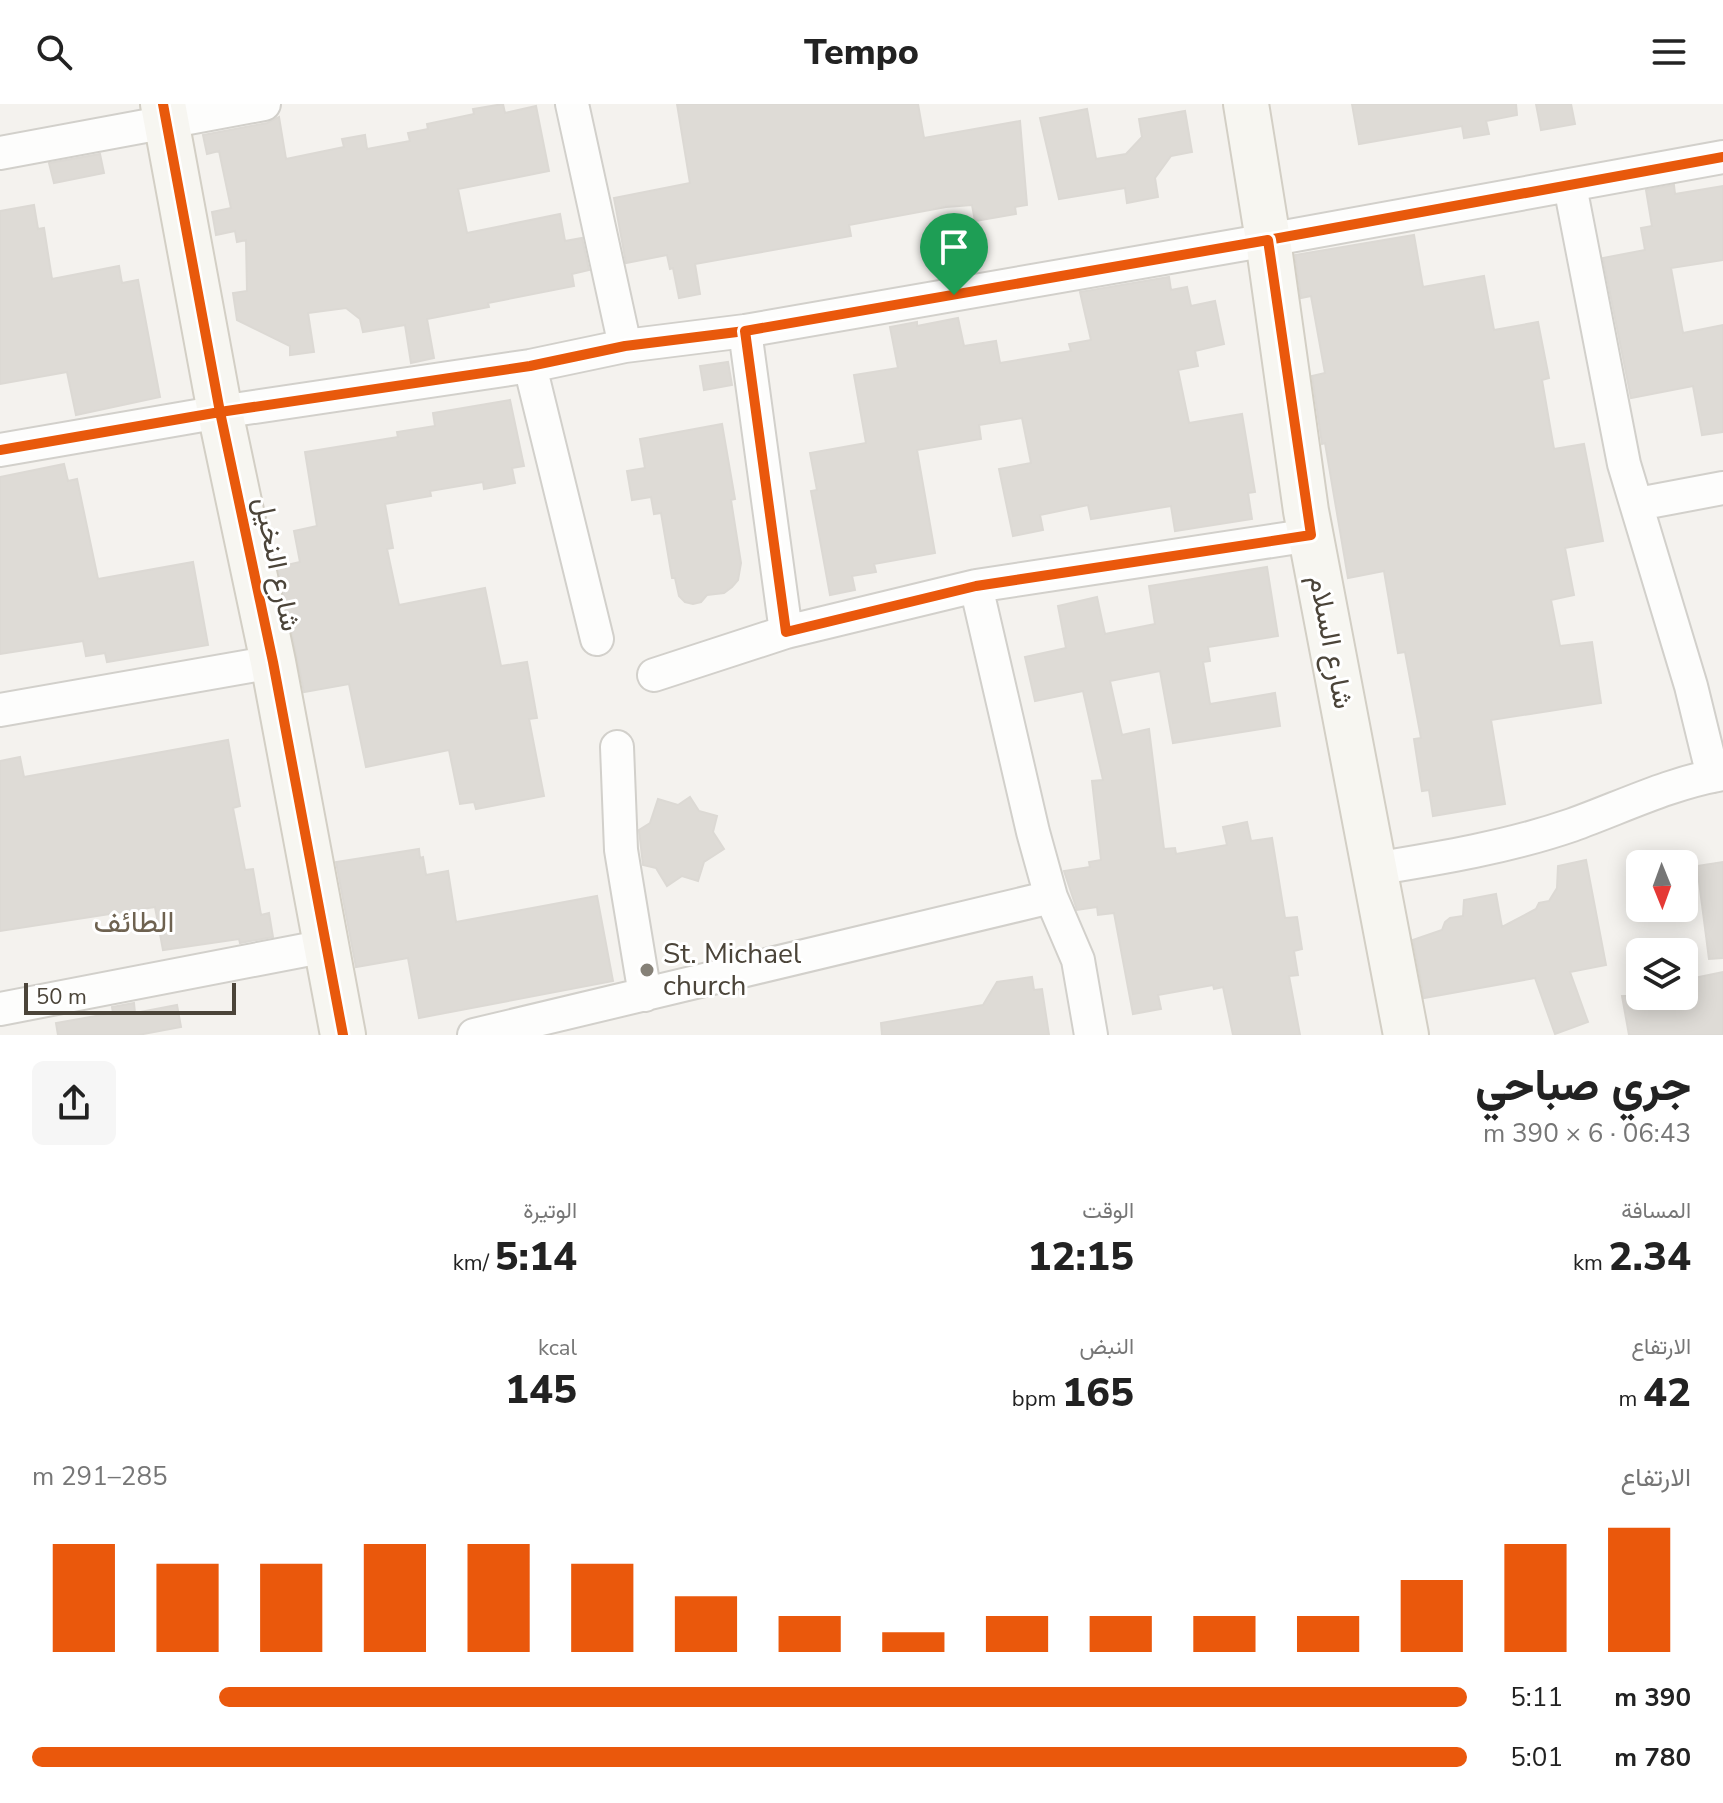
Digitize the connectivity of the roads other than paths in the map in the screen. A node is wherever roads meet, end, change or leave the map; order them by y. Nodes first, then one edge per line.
1 (264, 104) edge
2 (572, 104) edge
3 (1246, 104) edge
4 (165, 114) edge
5 (0, 153) edge
6 (1723, 157) edge
7 (1570, 186) junction
8 (1268, 240) junction
9 (745, 331) junction
10 (625, 346) junction
11 (530, 366) junction
12 (220, 412) junction
13 (0, 450) edge
14 (1723, 488) edge
15 (1638, 504) junction
16 (1311, 535) junction
17 (976, 586) junction
18 (786, 632) junction
19 (597, 639) dead end
20 (273, 662) junction
21 (654, 675) dead end
22 (0, 710) edge
23 (617, 747) dead end
24 (1718, 775) edge
25 (1374, 869) junction
26 (1051, 897) junction
27 (326, 946) junction
28 (645, 995) junction
29 (0, 1009) edge
30 (1410, 1033) edge
31 (343, 1035) edge
32 (474, 1035) edge
33 (1091, 1035) edge

1 - 4 street
2 - 10 street
3 - 8 street, شارع السلام
4 - 5 street
4 - 12 street, شارع النخيل
6 - 7 street
7 - 8 street
7 - 15 street
8 - 9 street
8 - 16 street, شارع السلام
9 - 10 street
9 - 18 street
10 - 11 street
11 - 12 street
11 - 19 street
12 - 13 street
12 - 20 street, شارع النخيل
14 - 15 street
15 - 24 street
16 - 17 street
16 - 25 street, شارع السلام
17 - 18 street
17 - 26 street
18 - 21 street
20 - 22 street
20 - 27 street, شارع النخيل
23 - 28 street
24 - 25 street
25 - 30 street, شارع السلام
26 - 28 street
26 - 33 street
27 - 29 street
27 - 31 street, شارع النخيل
28 - 32 street

